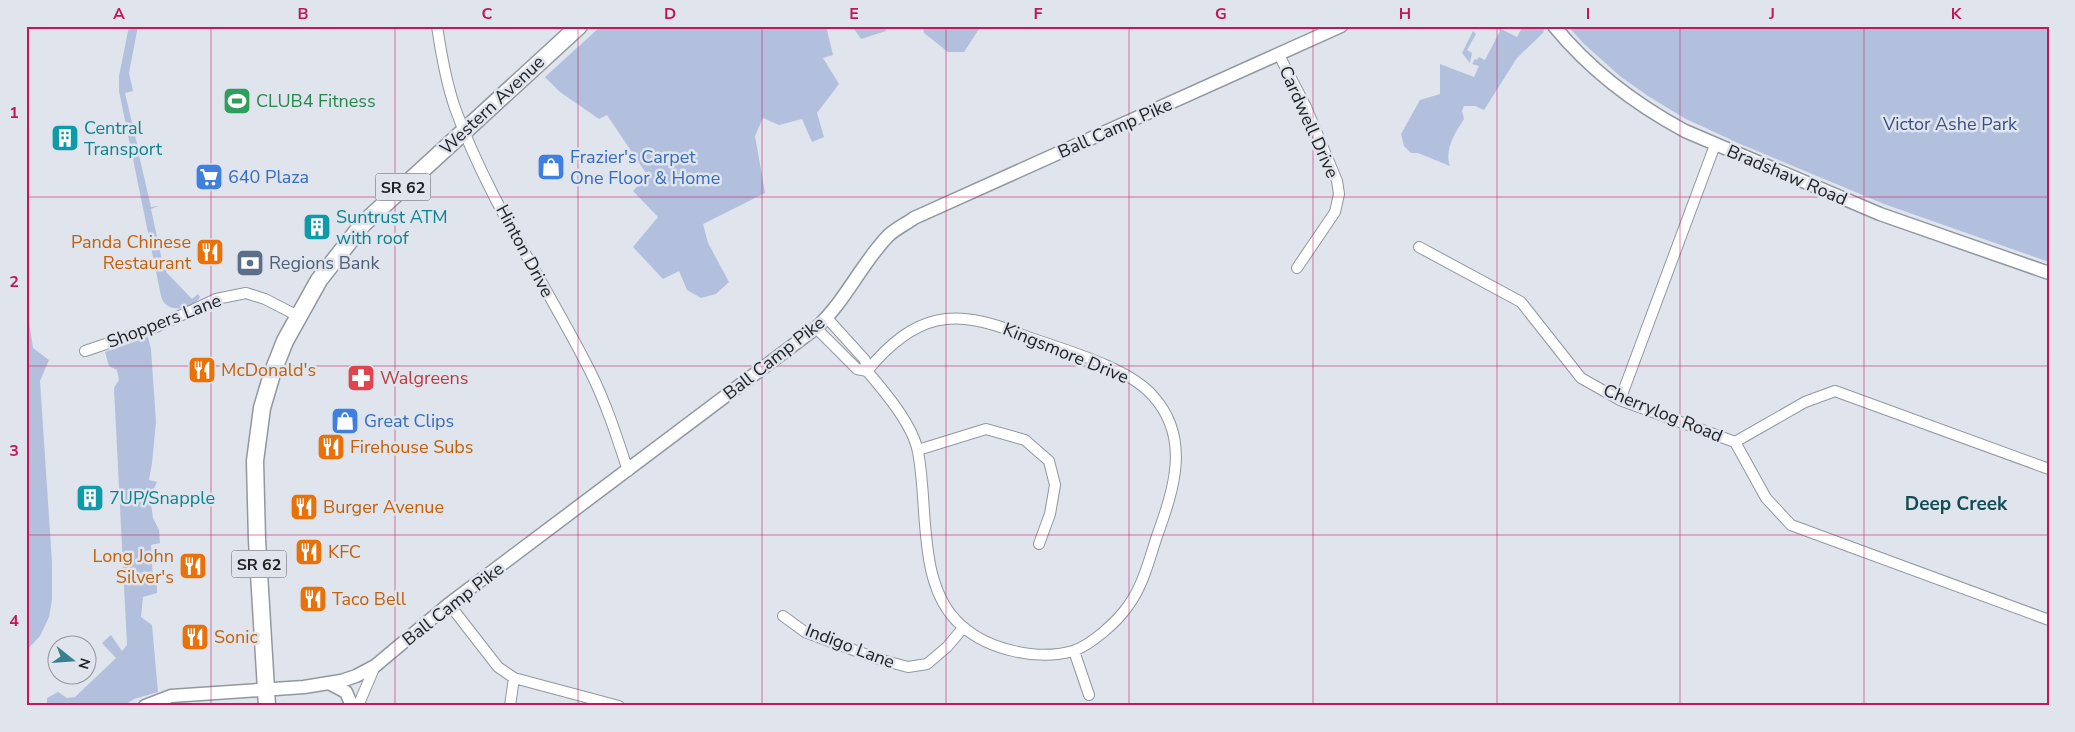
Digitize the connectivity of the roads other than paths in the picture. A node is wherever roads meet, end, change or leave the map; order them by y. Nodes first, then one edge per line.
1 (437, 26) edge
2 (579, 26) edge
3 (1341, 26) edge
4 (1554, 26) edge
5 (1279, 55) junction
6 (464, 131) junction
7 (1715, 145) junction
8 (1419, 247) dead end
9 (1297, 268) dead end
10 (2049, 273) edge
11 (298, 316) junction
12 (827, 318) junction
13 (816, 328) junction
14 (85, 351) dead end
15 (867, 371) junction
16 (1620, 400) junction
17 (1735, 442) junction
18 (918, 450) junction
19 (2049, 469) edge
20 (628, 471) junction
21 (1039, 544) dead end
22 (449, 604) junction
23 (783, 616) dead end
24 (2049, 620) edge
25 (963, 628) junction
26 (1074, 650) junction
27 (375, 666) junction
28 (514, 678) junction
29 (329, 683) junction
30 (266, 689) junction
31 (1089, 695) dead end
32 (145, 706) edge
33 (267, 706) edge
34 (352, 706) edge
35 (358, 706) edge
36 (510, 706) edge
37 (619, 706) edge

1 - 6 street, Hinton Drive
2 - 6 main road, Western Avenue / SR 62
3 - 5 street, Ball Camp Pike
4 - 7 street, Bradshaw Road
5 - 9 street, Cardwell Drive
5 - 12 street, Ball Camp Pike
6 - 11 main road, Western Avenue / SR 62
6 - 20 street, Hinton Drive
7 - 10 street, Bradshaw Road
7 - 16 street
8 - 16 street, Cherrylog Road
11 - 14 street, Shoppers Lane
11 - 30 main road, Western Avenue / SR 62
12 - 13 street, Ball Camp Pike
12 - 15 street, Kingsmore Drive
13 - 15 street, Kingsmore Drive
13 - 20 street, Ball Camp Pike
15 - 18 street, Kingsmore Drive
15 - 26 street, Kingsmore Drive
16 - 17 street, Cherrylog Road
17 - 19 street
17 - 24 street, Cherrylog Road
18 - 21 street
18 - 25 street, Kingsmore Drive
20 - 22 street, Ball Camp Pike
22 - 27 street, Ball Camp Pike
22 - 28 street
23 - 25 street, Indigo Lane
25 - 26 street, Kingsmore Drive
26 - 31 street
27 - 29 street
27 - 35 street, Ball Camp Pike
28 - 36 street
28 - 37 street
29 - 30 street
29 - 34 street
30 - 32 street
30 - 33 main road, Western Avenue / SR 62

